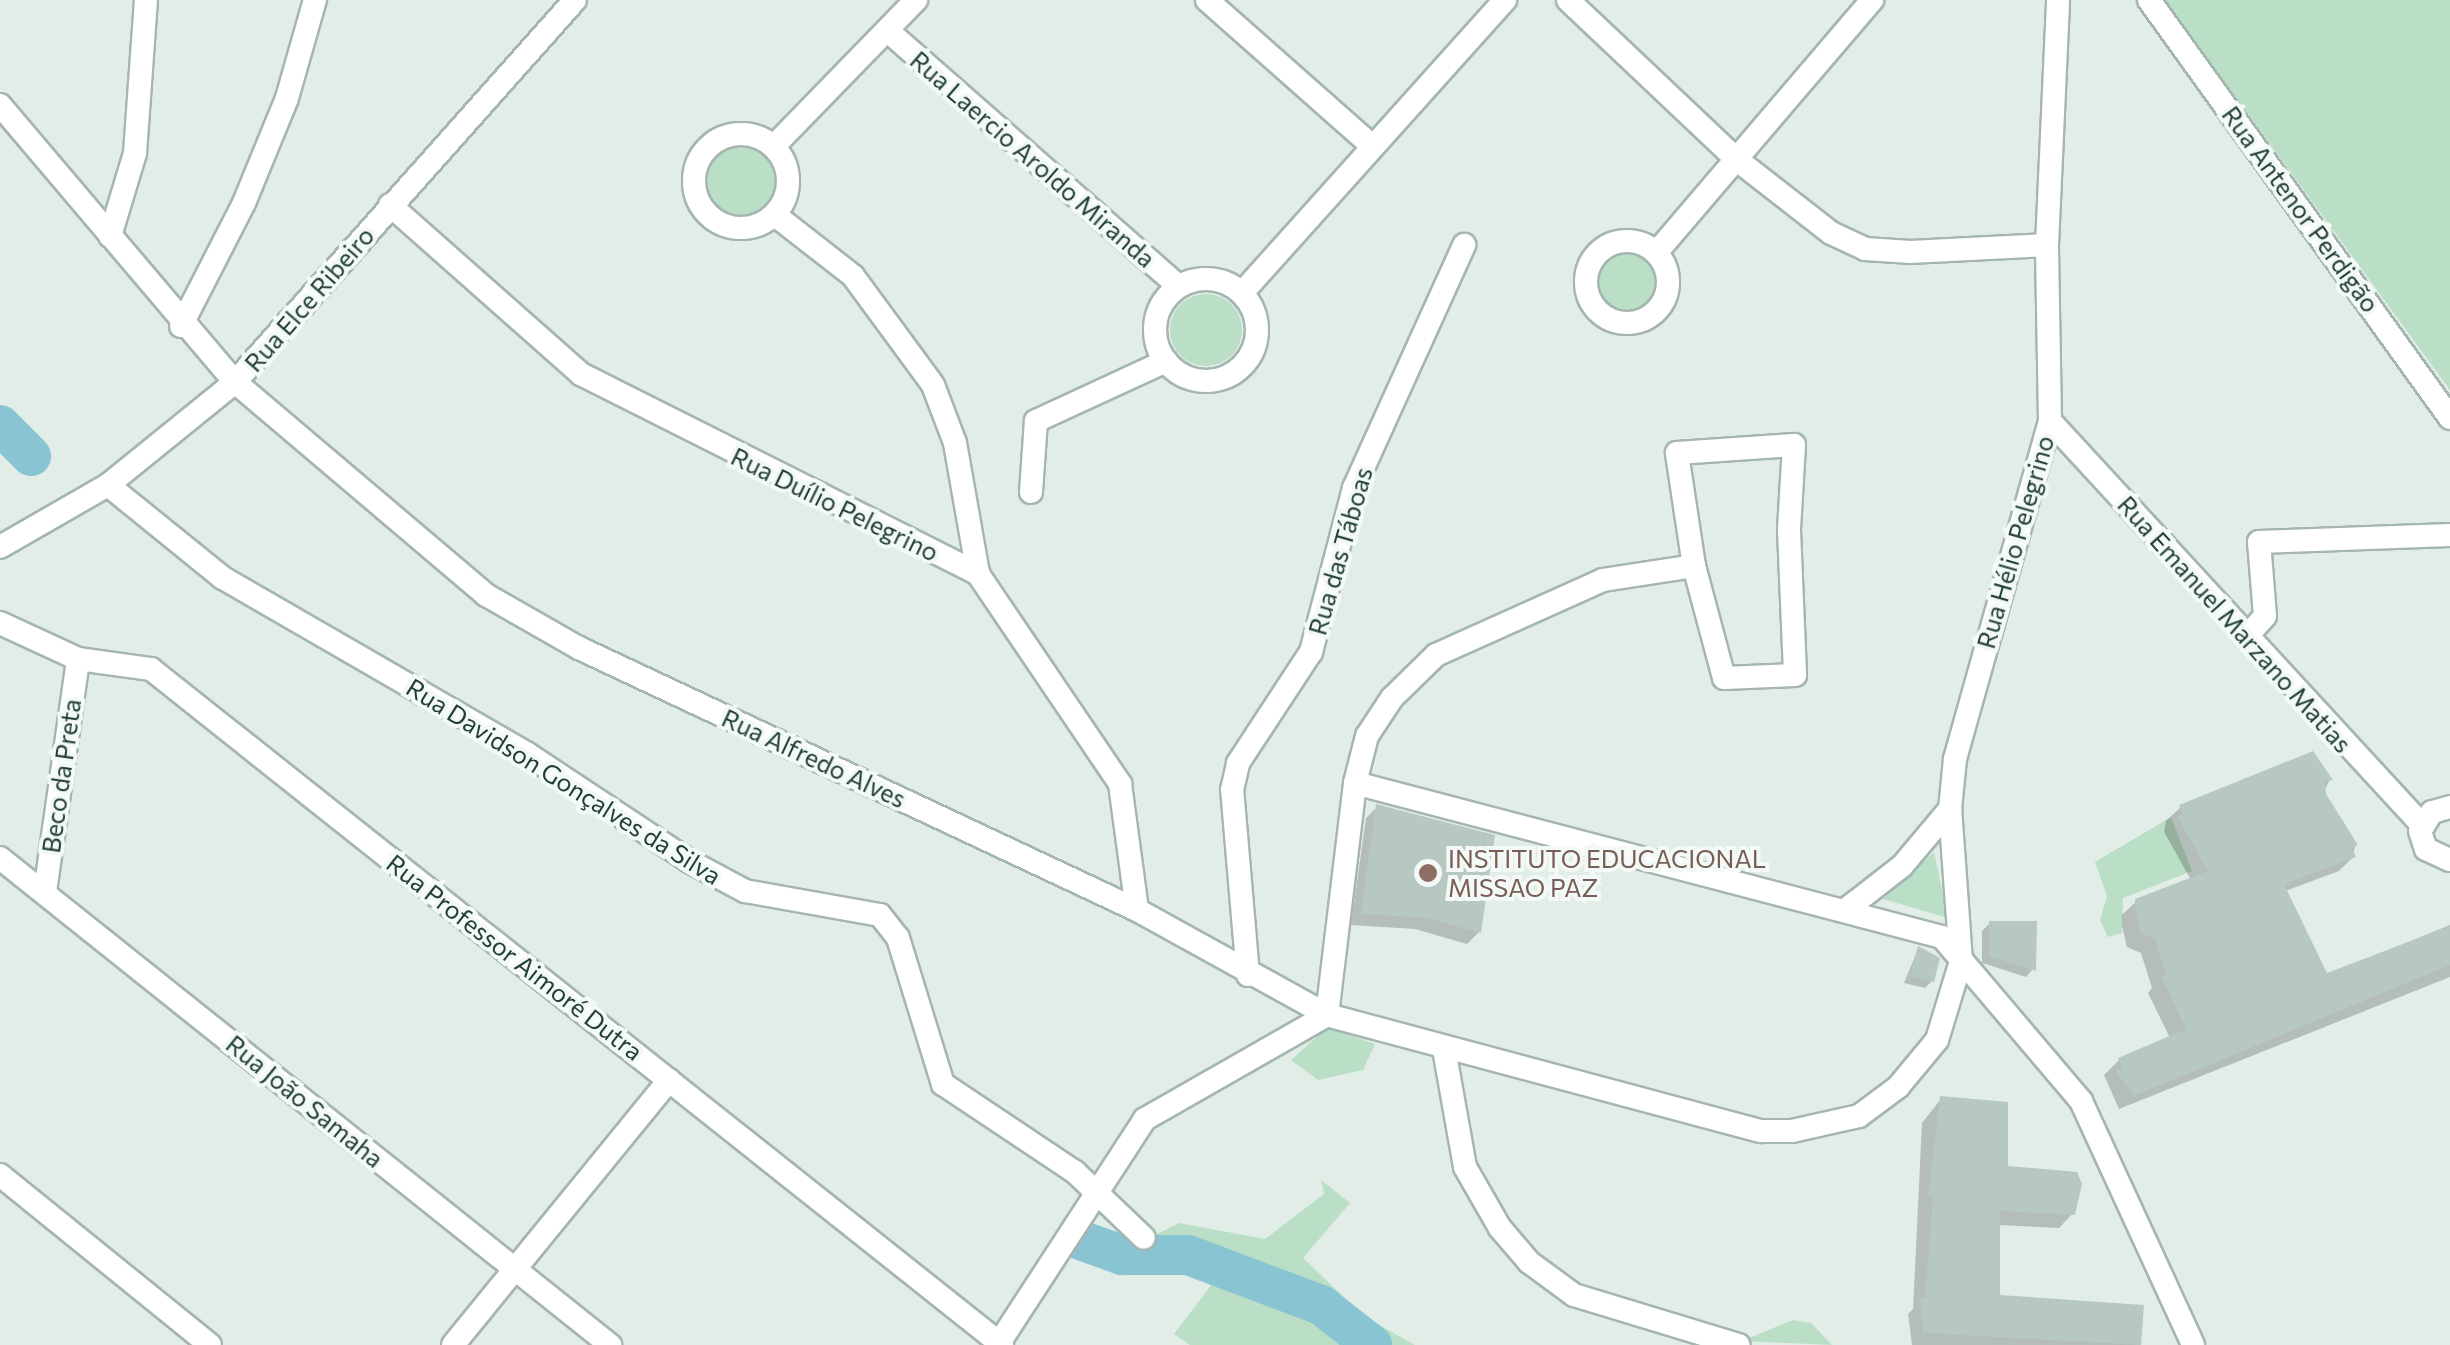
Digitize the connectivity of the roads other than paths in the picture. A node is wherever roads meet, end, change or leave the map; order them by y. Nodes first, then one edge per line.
1 (146, 0) edge
2 (316, 0) edge
3 (575, 0) edge
4 (916, 0) edge
5 (1207, 0) edge
6 (1505, 0) edge
7 (1568, 0) edge
8 (1872, 0) edge
9 (2058, 0) edge
10 (2150, 0) edge
11 (888, 31) junction
12 (0, 105) edge
13 (1370, 144) junction
14 (774, 146) junction
15 (1736, 158) junction
16 (390, 205) junction
17 (775, 215) junction
18 (110, 236) junction
19 (1464, 245) dead end
20 (2047, 245) junction
21 (1656, 253) dead end
22 (1178, 286) junction
23 (1242, 293) junction
24 (181, 326) junction
25 (1166, 361) junction
26 (235, 382) junction
27 (2450, 418) edge
28 (2050, 421) junction
29 (108, 484) junction
30 (1030, 492) dead end
31 (2450, 534) edge
32 (0, 547) edge
33 (1694, 566) junction
34 (978, 574) junction
35 (0, 624) edge
36 (2248, 635) junction
37 (78, 659) junction
38 (1355, 783) junction
39 (2450, 807) edge
40 (1950, 810) junction
41 (2422, 825) junction
42 (0, 858) edge
43 (2450, 860) edge
44 (44, 892) junction
45 (1137, 910) junction
46 (1844, 912) junction
47 (1961, 960) junction
48 (1248, 974) junction
49 (1327, 1015) junction
50 (1444, 1050) junction
51 (668, 1080) junction
52 (0, 1175) edge
53 (1096, 1189) junction
54 (1144, 1238) dead end
55 (514, 1270) junction
56 (1001, 1344) edge
57 (210, 1345) edge
58 (453, 1345) edge
59 (610, 1345) edge
60 (1739, 1345) edge
61 (2193, 1345) edge

1 - 18 street
2 - 24 street
3 - 16 street, Rua Elce Ribeiro
4 - 11 street
5 - 13 street
6 - 13 street
7 - 15 street
8 - 15 street
9 - 20 street, Rua Hélio Pelegrino
10 - 27 street, Rua Antenor Perdigão
11 - 14 street
11 - 22 street, Rua Laercio Aroldo Miranda
12 - 18 street, Rua Alfredo Alves
13 - 23 street
14 - 17 street
14 - 17 street
15 - 20 street
15 - 21 street
16 - 26 street, Rua Elce Ribeiro
16 - 34 street, Rua Duílio Pelegrino
17 - 34 street
18 - 24 street, Rua Alfredo Alves
19 - 48 street, Rua das Táboas
20 - 28 street, Rua Hélio Pelegrino
22 - 23 street
22 - 25 street
23 - 25 street
24 - 26 street, Rua Alfredo Alves
25 - 30 street
26 - 29 street, Rua Elce Ribeiro
26 - 45 street, Rua Alfredo Alves
28 - 36 street, Rua Emanuel Marzano Matias
28 - 40 street, Rua Hélio Pelegrino
29 - 32 street, Rua Elce Ribeiro
29 - 53 street, Rua Davidson Gonçalves da Silva
31 - 36 street
33 - 33 street
33 - 38 street
34 - 45 street, Rua Duílio Pelegrino
35 - 37 street, Rua Professor Aimoré Dutra
36 - 41 street, Rua Emanuel Marzano Matias
37 - 44 street, Beco da Preta
37 - 51 street, Rua Professor Aimoré Dutra
38 - 46 street
38 - 49 street
39 - 41 street
40 - 46 street
40 - 47 street, Rua Hélio Pelegrino
41 - 43 street, Rua Emanuel Marzano Matias
42 - 44 street, Rua João Samaha
44 - 55 street, Rua João Samaha
45 - 48 street, Rua Alfredo Alves
46 - 47 street
47 - 50 street, Rua Alfredo Alves
47 - 61 street
48 - 49 street, Rua Alfredo Alves
49 - 50 street, Rua Alfredo Alves
49 - 53 street
50 - 60 street
51 - 55 street
51 - 56 street, Rua Professor Aimoré Dutra
52 - 57 street
53 - 54 street, Rua Davidson Gonçalves da Silva
53 - 56 street
55 - 58 street
55 - 59 street, Rua João Samaha

